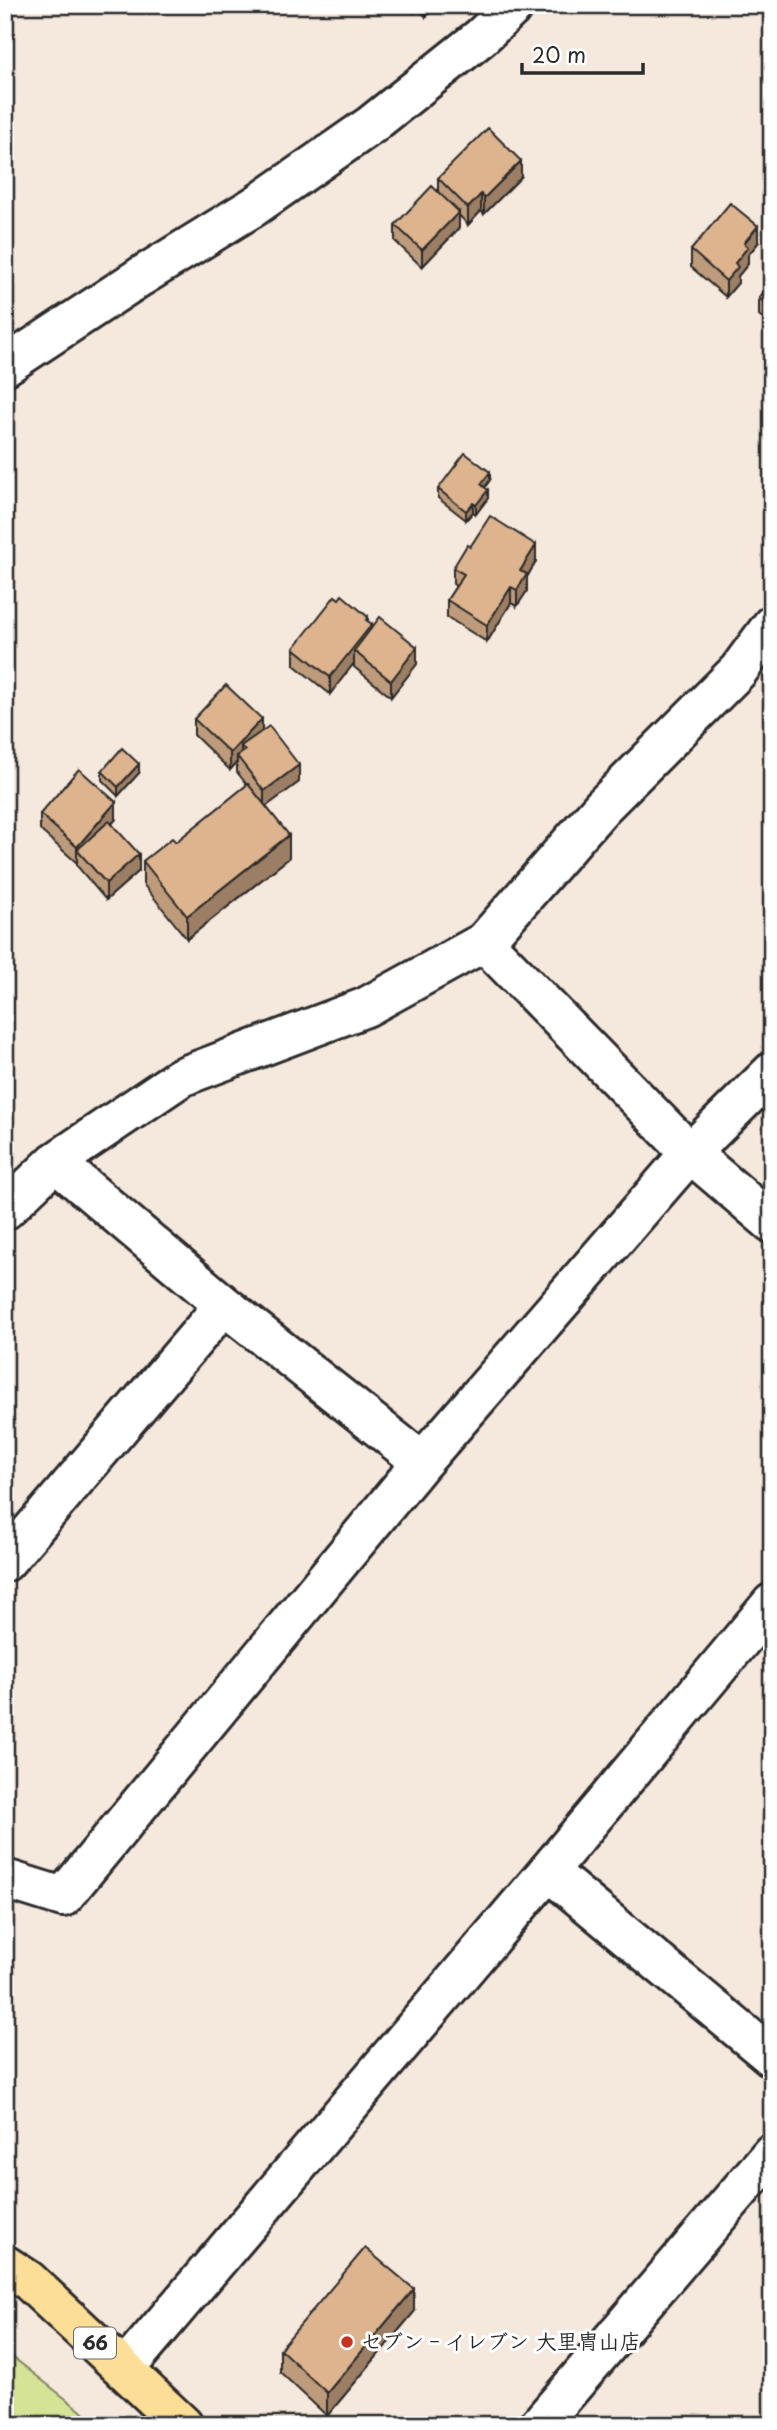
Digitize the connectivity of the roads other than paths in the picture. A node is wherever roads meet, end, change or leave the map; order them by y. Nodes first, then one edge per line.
1 (515, 5) edge
2 (5, 366) edge
3 (772, 625) edge
4 (484, 942) junction
5 (772, 1072) edge
6 (690, 1153) junction
7 (55, 1162) junction
8 (5, 1210) edge
9 (772, 1223) edge
10 (224, 1305) junction
11 (422, 1462) junction
12 (5, 1562) edge
13 (772, 1603) edge
14 (548, 1871) junction
15 (5, 1879) edge
16 (772, 2057) edge
17 (772, 2154) edge
18 (5, 2265) edge
19 (124, 2370) junction
20 (183, 2425) edge
21 (539, 2425) edge

1 - 2 street
3 - 4 street
4 - 6 street
4 - 7 street
5 - 6 street
6 - 9 street
6 - 11 street
7 - 8 street
7 - 10 street
10 - 11 street
10 - 12 street
11 - 15 street
13 - 14 street
14 - 16 street
14 - 19 street
17 - 21 street
18 - 19 main road, 66
19 - 20 main road, 66

